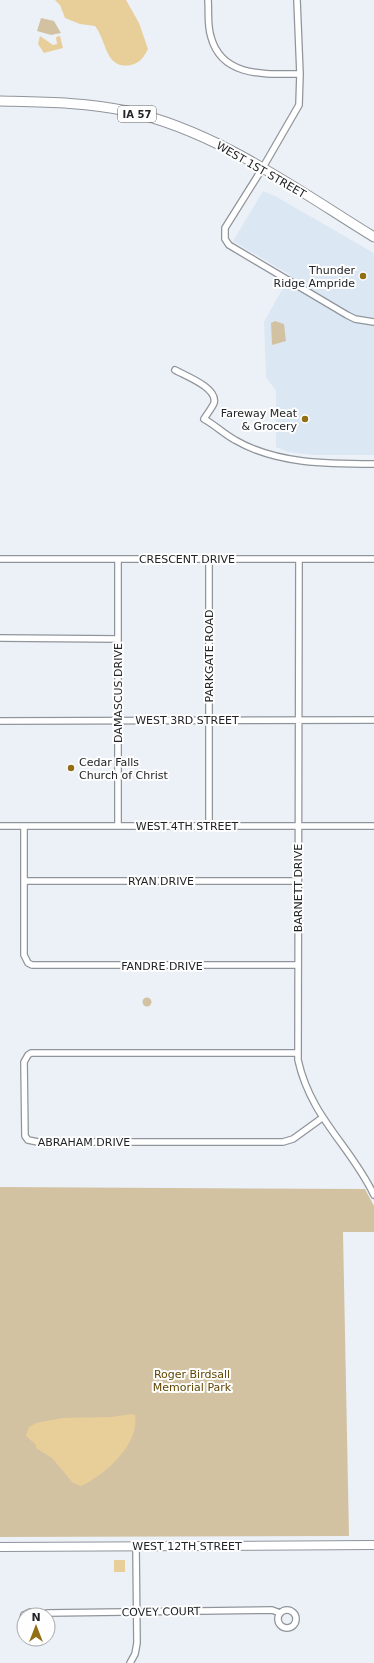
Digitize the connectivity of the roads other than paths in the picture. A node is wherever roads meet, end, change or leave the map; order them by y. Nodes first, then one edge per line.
1 (208, 0) edge
2 (298, 0) edge
3 (300, 74) junction
4 (0, 102) edge
5 (262, 169) junction
6 (374, 237) edge
7 (374, 322) edge
8 (175, 370) dead end
9 (374, 464) edge
10 (0, 559) edge
11 (118, 559) junction
12 (209, 559) junction
13 (299, 559) junction
14 (374, 559) edge
15 (0, 638) edge
16 (118, 639) junction
17 (0, 720) edge
18 (118, 720) junction
19 (209, 720) junction
20 (298, 720) junction
21 (374, 720) edge
22 (0, 826) edge
23 (24, 826) junction
24 (118, 826) junction
25 (208, 826) junction
26 (298, 826) junction
27 (374, 826) edge
28 (298, 881) junction
29 (24, 882) junction
30 (297, 965) junction
31 (297, 1053) junction
32 (322, 1118) junction
33 (374, 1195) edge
34 (374, 1545) edge
35 (136, 1546) junction
36 (0, 1547) edge
37 (136, 1612) junction
38 (56, 1613) edge
39 (280, 1613) dead end
40 (130, 1663) edge

1 - 3 street
2 - 3 street
3 - 5 street
4 - 5 main road, WEST 1ST STREET / IA 57
5 - 6 main road, WEST 1ST STREET / IA 57
5 - 7 street
8 - 9 street
10 - 11 street, CRESCENT DRIVE
11 - 12 street, CRESCENT DRIVE
11 - 16 street, DAMASCUS DRIVE
12 - 13 street, CRESCENT DRIVE
12 - 19 street, PARKGATE ROAD
13 - 14 street, CRESCENT DRIVE
13 - 20 street, BARNETT DRIVE
15 - 16 street
16 - 18 street, DAMASCUS DRIVE
17 - 18 street, WEST 3RD STREET
18 - 19 street, WEST 3RD STREET
18 - 24 street, DAMASCUS DRIVE
19 - 20 street, WEST 3RD STREET
19 - 25 street, PARKGATE ROAD
20 - 21 street, WEST 3RD STREET
20 - 26 street, BARNETT DRIVE
22 - 23 street, WEST 4TH STREET
23 - 24 street, WEST 4TH STREET
23 - 29 street
24 - 25 street, WEST 4TH STREET
25 - 26 street, WEST 4TH STREET
26 - 27 street, WEST 4TH STREET
26 - 28 street, BARNETT DRIVE
28 - 29 street, RYAN DRIVE
28 - 30 street, BARNETT DRIVE
29 - 30 street, FANDRE DRIVE
30 - 31 street, BARNETT DRIVE
31 - 32 street, BARNETT DRIVE
31 - 32 street, ABRAHAM DRIVE
32 - 33 street, BARNETT DRIVE
34 - 35 main road, WEST 12TH STREET
35 - 36 main road, WEST 12TH STREET
35 - 37 street
37 - 38 street, COVEY COURT
37 - 39 street, COVEY COURT
37 - 40 street

